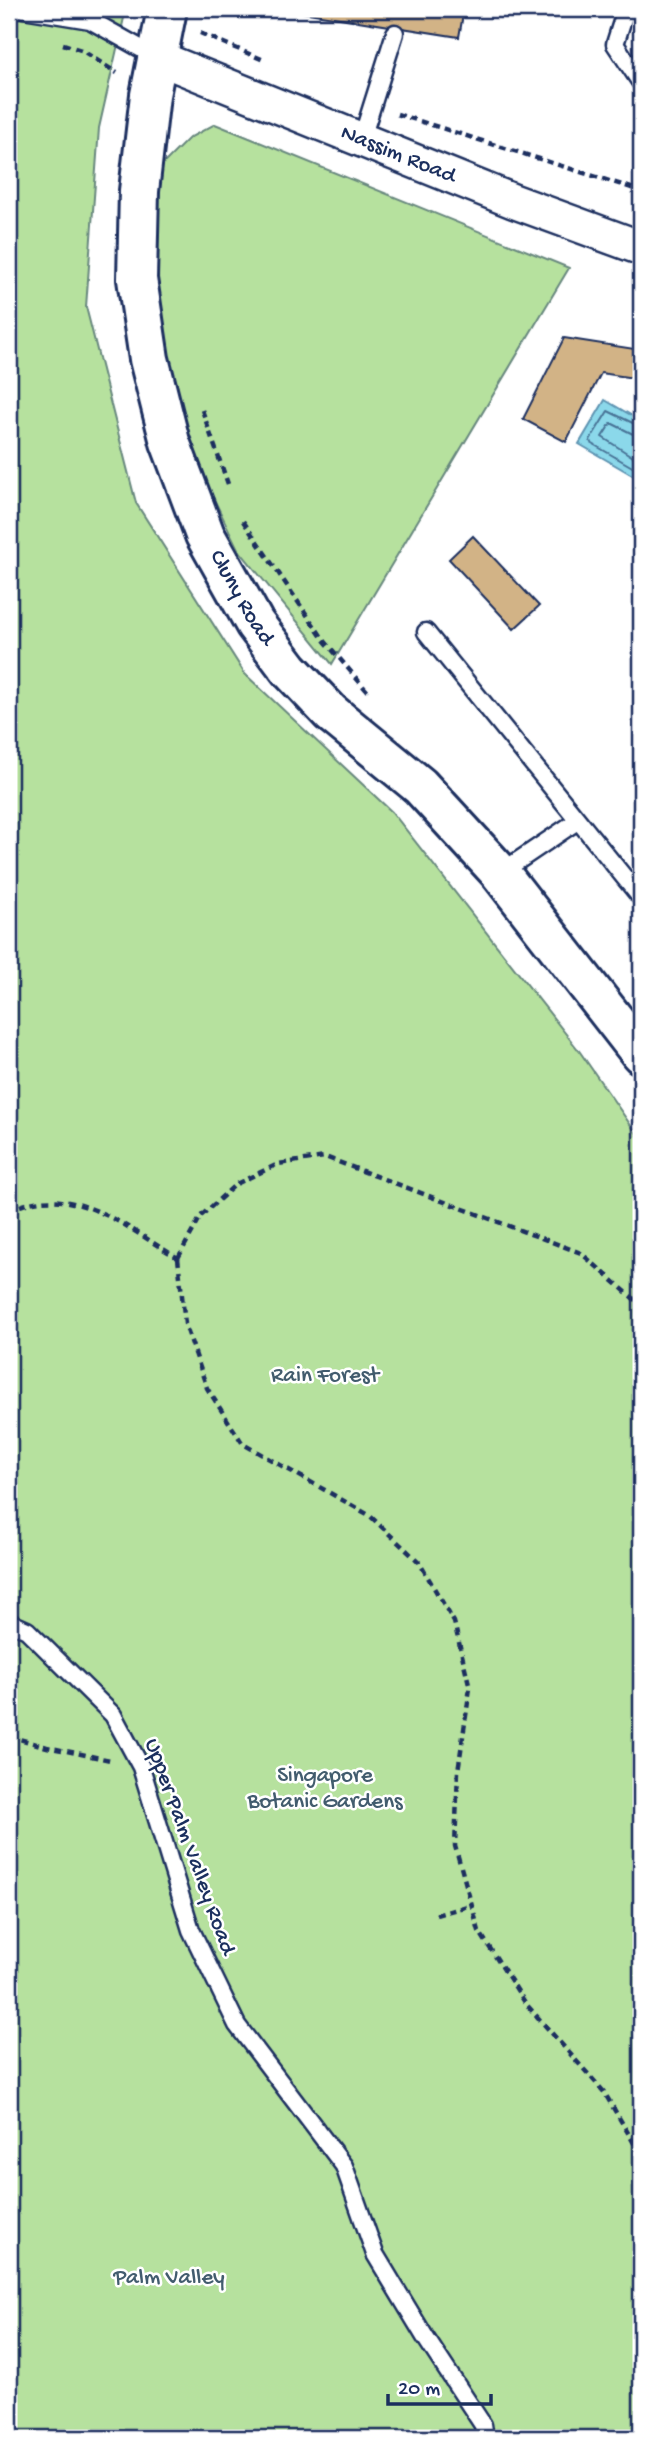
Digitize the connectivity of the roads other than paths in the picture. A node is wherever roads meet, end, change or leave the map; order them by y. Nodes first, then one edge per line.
1 (23, 9) edge
2 (167, 9) edge
3 (626, 9) edge
4 (395, 33) dead end
5 (156, 57) junction
6 (641, 83) edge
7 (362, 138) junction
8 (641, 248) edge
9 (426, 632) dead end
10 (577, 821) junction
11 (500, 873) junction
12 (641, 898) edge
13 (641, 1054) edge
14 (9, 1622) edge
15 (485, 2438) edge

1 - 5 lane
2 - 5 street, Cluny Road
3 - 6 lane
4 - 7 lane
5 - 7 street, Nassim Road
5 - 11 street, Cluny Road
7 - 8 street, Nassim Road
9 - 10 lane
10 - 11 lane
10 - 12 lane
11 - 13 street, Cluny Road
14 - 15 lane, Upper Palm Valley Road

